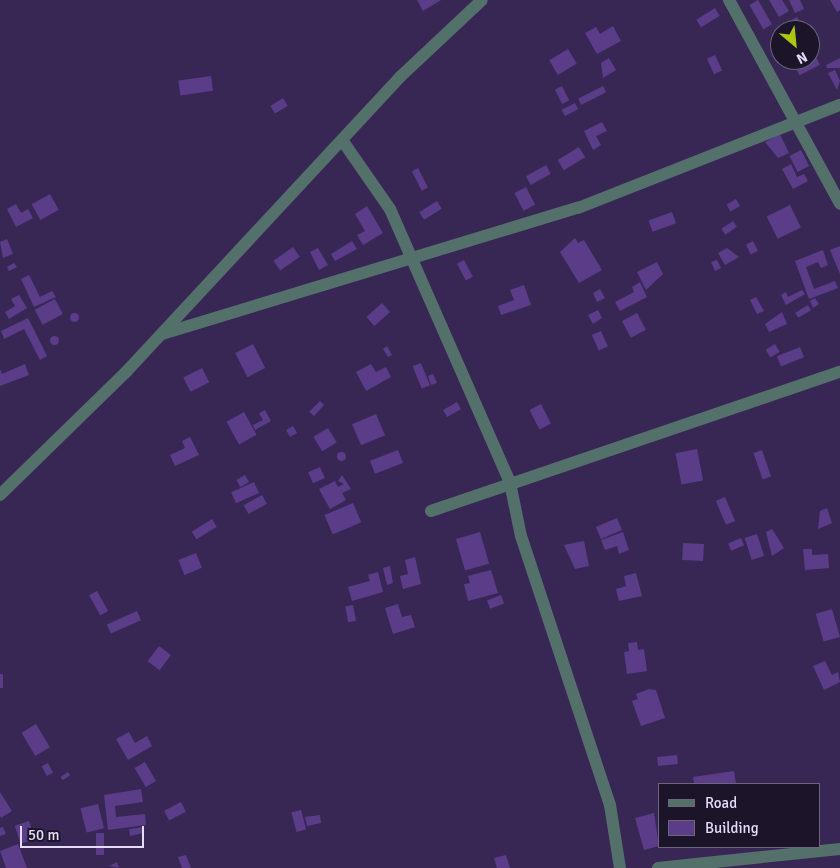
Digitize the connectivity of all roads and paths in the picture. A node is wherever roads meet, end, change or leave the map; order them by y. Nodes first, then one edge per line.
1 (482, 0) edge
2 (729, 0) edge
3 (840, 105) edge
4 (796, 120) junction
5 (342, 140) junction
6 (840, 204) edge
7 (410, 259) junction
8 (162, 334) junction
9 (840, 372) edge
10 (510, 483) junction
11 (0, 495) edge
12 (431, 511) dead end
13 (840, 849) edge
14 (620, 868) edge
15 (658, 868) edge

1 - 5 street
2 - 4 street
3 - 4 street
4 - 6 street
4 - 7 street
5 - 7 street
5 - 8 street
7 - 8 street
7 - 10 street
8 - 11 street
9 - 10 street
10 - 12 street
10 - 14 street
13 - 15 street

